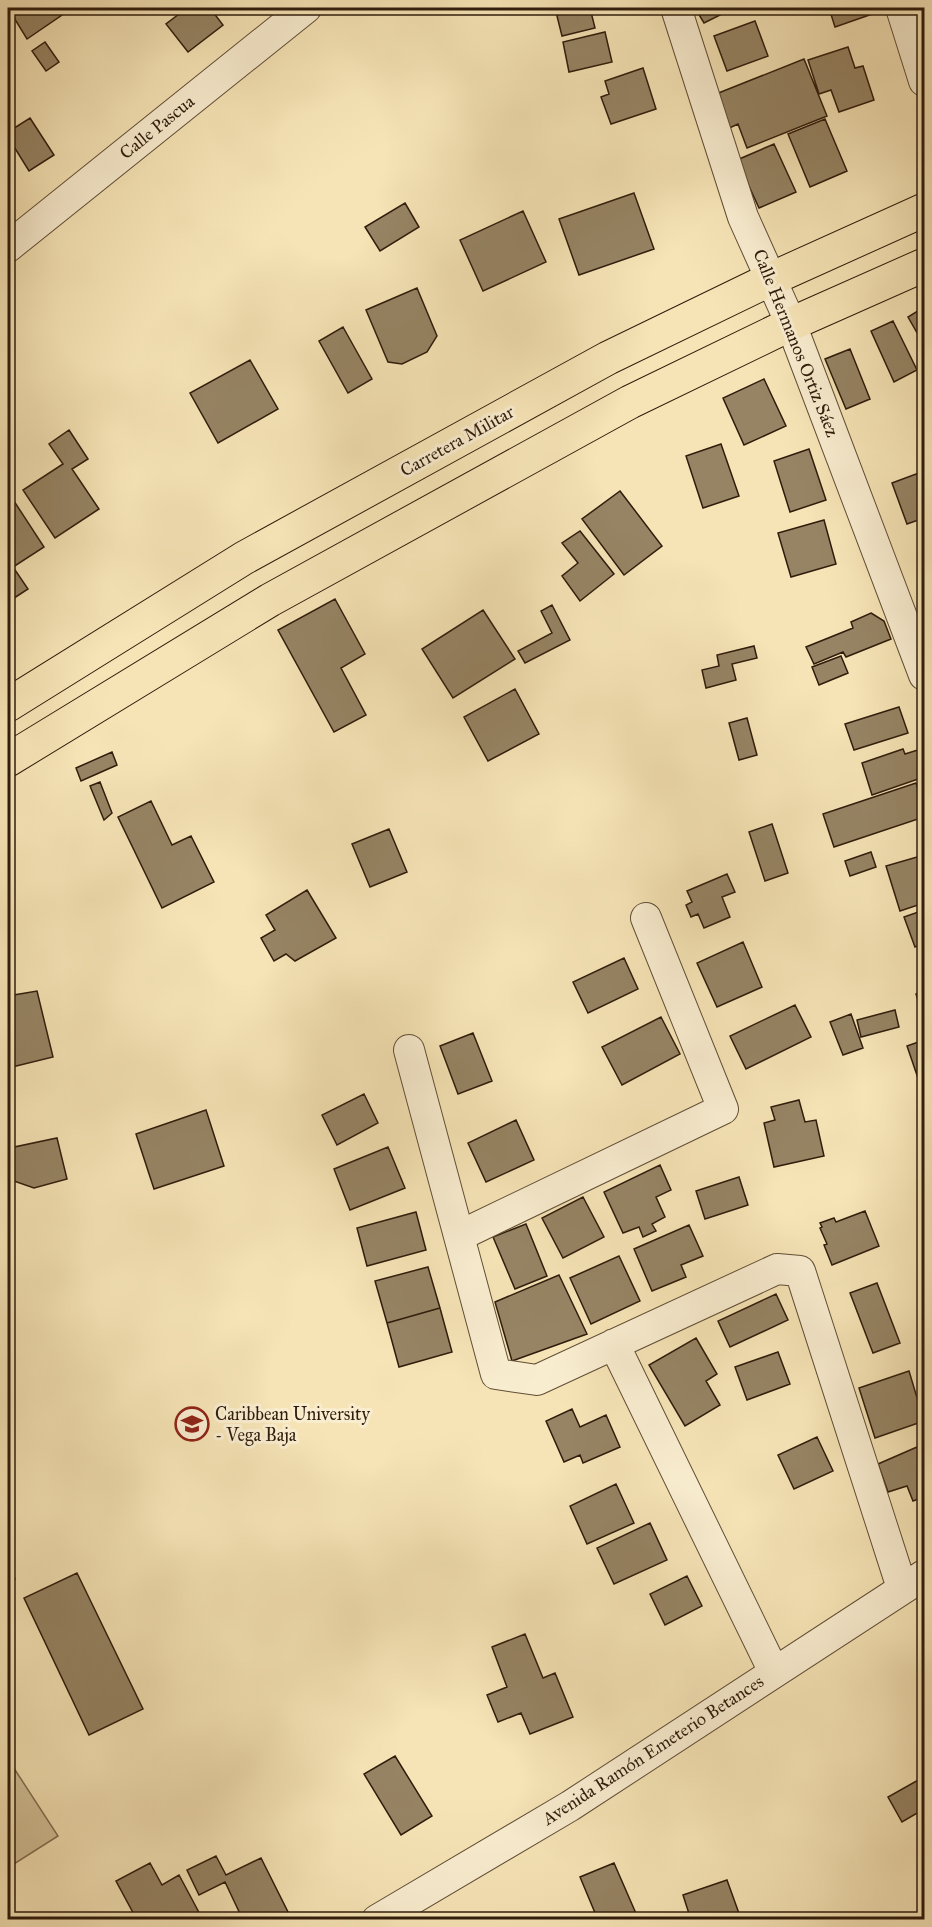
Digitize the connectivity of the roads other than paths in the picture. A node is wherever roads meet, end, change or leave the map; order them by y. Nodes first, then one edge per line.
1 (306, 8) edge
2 (676, 8) edge
3 (901, 8) edge
4 (924, 81) edge
5 (924, 210) edge
6 (8, 248) edge
7 (924, 265) edge
8 (771, 279) junction
9 (791, 324) junction
10 (924, 675) edge
11 (8, 705) edge
12 (8, 760) edge
13 (646, 918) dead end
14 (409, 1050) dead end
15 (459, 1236) junction
16 (614, 1344) junction
17 (913, 1581) edge
18 (774, 1672) junction
19 (377, 1920) edge

1 - 6 street, Calle Pascua
2 - 8 street, Calle Hermanos Ortiz Sáez
3 - 4 street
5 - 8 main road, Carretera Militar
7 - 9 main road
8 - 9 street, Calle Hermanos Ortiz Sáez
8 - 11 main road, Carretera Militar
9 - 10 street, Calle Hermanos Ortiz Sáez
9 - 12 main road
13 - 15 street
14 - 15 street
15 - 16 street
16 - 17 street
16 - 18 street
17 - 18 street, Avenida Ramón Emeterio Betances
18 - 19 street, Avenida Ramón Emeterio Betances

